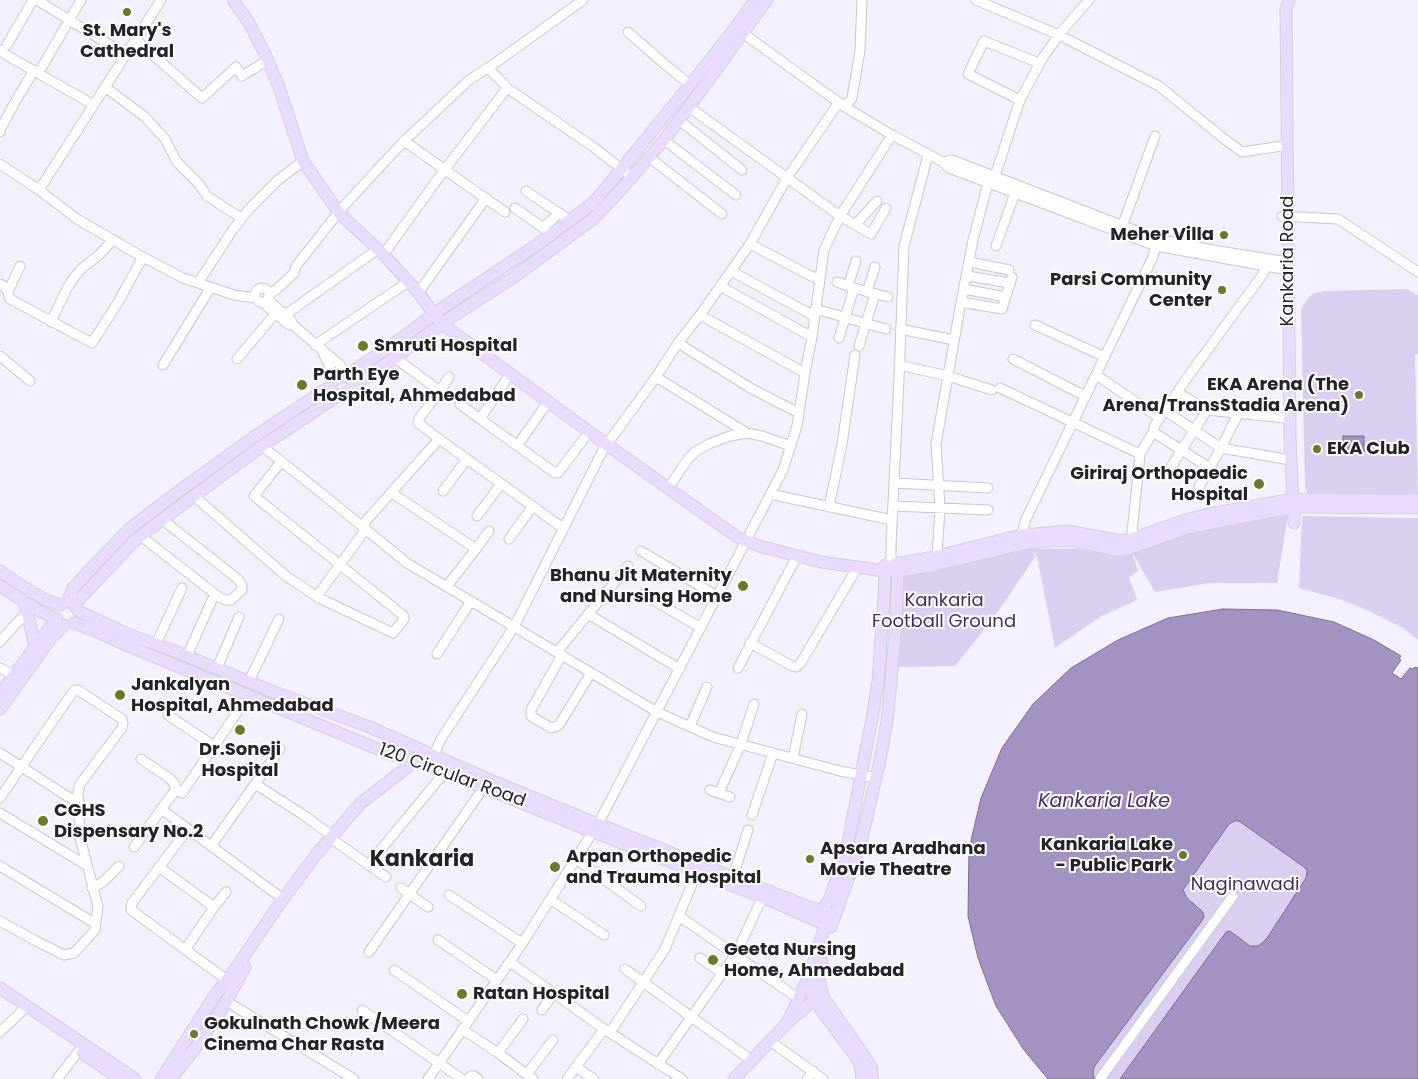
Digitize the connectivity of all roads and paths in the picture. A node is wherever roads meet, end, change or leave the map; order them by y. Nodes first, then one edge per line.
1 (33, 0) edge
2 (37, 0) edge
3 (81, 0) edge
4 (161, 0) edge
5 (233, 0) edge
6 (238, 0) edge
7 (583, 0) edge
8 (755, 0) edge
9 (767, 0) edge
10 (862, 0) edge
11 (976, 0) edge
12 (1089, 0) edge
13 (1279, 0) edge
14 (1289, 0) edge
15 (69, 19) junction
16 (739, 30) junction
17 (628, 32) dead end
18 (1059, 35) junction
19 (136, 40) junction
20 (3, 47) edge
21 (126, 55) junction
22 (268, 60) junction
23 (1039, 64) junction
24 (488, 68) junction
25 (38, 69) junction
26 (690, 85) junction
27 (105, 87) junction
28 (507, 88) junction
29 (1020, 100) junction
30 (842, 104) junction
31 (94, 105) junction
32 (689, 107) junction
33 (679, 120) junction
34 (0, 132) edge
35 (892, 135) junction
36 (1155, 136) dead end
37 (664, 140) junction
38 (404, 141) junction
39 (1282, 146) junction
40 (928, 155) junction
41 (649, 157) junction
42 (303, 162) junction
43 (0, 164) edge
44 (445, 168) junction
45 (622, 168) junction
46 (742, 170) dead end
47 (632, 177) junction
48 (787, 178) junction
49 (991, 179) junction
50 (39, 190) junction
51 (526, 191) dead end
52 (1015, 193) junction
53 (736, 195) dead end
54 (486, 198) junction
55 (877, 201) dead end
56 (515, 208) dead end
57 (886, 208) dead end
58 (341, 210) junction
59 (505, 212) dead end
60 (560, 213) junction
61 (722, 214) dead end
62 (840, 216) junction
63 (1285, 216) junction
64 (241, 218) junction
65 (571, 221) junction
66 (855, 225) junction
67 (1122, 227) junction
68 (548, 231) junction
69 (113, 240) junction
70 (1156, 242) junction
71 (750, 244) junction
72 (996, 246) dead end
73 (382, 250) junction
74 (143, 257) junction
75 (856, 261) dead end
76 (970, 262) junction
77 (1285, 265) junction
78 (20, 266) dead end
79 (875, 267) dead end
80 (1266, 267) junction
81 (731, 271) junction
82 (1418, 272) edge
83 (967, 276) junction
84 (1010, 277) junction
85 (820, 279) junction
86 (408, 282) junction
87 (837, 282) dead end
88 (198, 283) junction
89 (0, 284) edge
90 (720, 286) junction
91 (211, 287) junction
92 (851, 287) junction
93 (421, 288) junction
94 (964, 289) junction
95 (8, 292) junction
96 (871, 293) junction
97 (262, 296) junction
98 (888, 297) dead end
99 (1006, 297) junction
100 (961, 302) junction
101 (436, 312) junction
102 (815, 312) junction
103 (275, 314) junction
104 (700, 315) junction
105 (286, 316) junction
106 (844, 317) junction
107 (52, 322) junction
108 (444, 322) junction
109 (866, 324) junction
110 (292, 325) junction
111 (1034, 325) dead end
112 (886, 329) dead end
113 (900, 329) junction
114 (812, 337) junction
115 (839, 338) dead end
116 (954, 340) junction
117 (678, 343) junction
118 (315, 345) junction
119 (859, 346) dead end
120 (855, 355) dead end
121 (0, 356) edge
122 (1105, 357) junction
123 (395, 358) junction
124 (236, 359) dead end
125 (1013, 359) dead end
126 (163, 365) dead end
127 (899, 365) junction
128 (805, 373) junction
129 (510, 374) junction
130 (1096, 375) junction
131 (948, 376) junction
132 (450, 377) dead end
133 (656, 377) junction
134 (30, 381) dead end
135 (346, 383) junction
136 (440, 391) junction
137 (1182, 395) dead end
138 (1085, 396) junction
139 (548, 402) junction
140 (460, 404) dead end
141 (1207, 410) junction
142 (799, 413) junction
143 (1170, 414) dead end
144 (1238, 414) junction
145 (1160, 418) junction
146 (1284, 418) junction
147 (480, 419) junction
148 (1074, 422) junction
149 (1194, 430) junction
150 (589, 432) junction
151 (1153, 432) junction
152 (747, 433) junction
153 (439, 439) junction
154 (608, 442) junction
155 (262, 446) junction
156 (517, 446) junction
157 (791, 446) junction
158 (1221, 448) junction
159 (1182, 450) junction
160 (1140, 454) junction
161 (467, 459) junction
162 (1285, 459) junction
163 (281, 462) junction
164 (1210, 468) junction
165 (1169, 470) dead end
166 (894, 483) junction
167 (501, 484) junction
168 (671, 484) junction
169 (938, 485) junction
170 (1199, 487) dead end
171 (988, 488) dead end
172 (443, 491) dead end
173 (392, 492) junction
174 (770, 494) junction
175 (194, 496) junction
176 (1418, 500) edge
177 (1291, 504) junction
178 (533, 506) junction
179 (893, 506) junction
180 (829, 507) junction
181 (940, 508) junction
182 (1418, 508) edge
183 (988, 510) dead end
184 (477, 516) dead end
185 (163, 520) junction
186 (892, 520) junction
187 (1294, 523) dead end
188 (563, 528) junction
189 (366, 529) junction
190 (489, 531) dead end
191 (141, 536) junction
192 (747, 538) junction
193 (509, 539) dead end
194 (1023, 539) junction
195 (1131, 544) junction
196 (476, 549) junction
197 (641, 551) dead end
198 (797, 556) junction
199 (937, 556) junction
200 (340, 565) junction
201 (628, 566) dead end
202 (892, 567) junction
203 (857, 568) junction
204 (0, 571) edge
205 (0, 586) edge
206 (447, 586) junction
207 (182, 588) dead end
208 (643, 594) dead end
209 (316, 596) junction
210 (717, 596) junction
211 (24, 600) junction
212 (212, 600) dead end
213 (471, 601) junction
214 (70, 606) junction
215 (28, 614) junction
216 (588, 614) junction
217 (240, 617) dead end
218 (279, 619) dead end
219 (65, 622) junction
220 (514, 627) junction
221 (701, 628) junction
222 (0, 642) edge
223 (750, 643) junction
224 (156, 644) junction
225 (35, 646) junction
226 (437, 654) dead end
227 (560, 654) junction
228 (187, 656) junction
229 (0, 668) edge
230 (217, 668) junction
231 (680, 668) junction
232 (738, 668) dead end
233 (591, 673) junction
234 (13, 675) junction
235 (249, 681) junction
236 (707, 687) dead end
237 (1, 692) edge
238 (249, 695) junction
239 (754, 704) dead end
240 (0, 709) edge
241 (657, 712) junction
242 (802, 714) dead end
243 (168, 715) dead end
244 (690, 726) junction
245 (741, 744) junction
246 (214, 746) junction
247 (280, 749) dead end
248 (0, 753) edge
249 (430, 753) junction
250 (773, 753) junction
251 (793, 758) junction
252 (141, 759) dead end
253 (420, 763) junction
254 (22, 768) junction
255 (445, 772) junction
256 (862, 776) junction
257 (876, 778) junction
258 (255, 784) junction
259 (484, 787) junction
260 (176, 789) junction
261 (730, 797) dead end
262 (0, 798) edge
263 (79, 801) junction
264 (161, 809) junction
265 (0, 813) edge
266 (752, 815) dead end
267 (595, 828) junction
268 (188, 829) junction
269 (748, 830) dead end
270 (334, 839) junction
271 (211, 846) junction
272 (134, 847) dead end
273 (576, 859) junction
274 (368, 864) junction
275 (86, 865) junction
276 (0, 866) edge
277 (119, 866) dead end
278 (159, 867) junction
279 (697, 872) junction
280 (386, 877) dead end
281 (733, 877) junction
282 (92, 888) junction
283 (401, 888) dead end
284 (226, 892) dead end
285 (409, 895) junction
286 (449, 895) dead end
287 (1233, 896) dead end
288 (762, 898) junction
289 (284, 899) junction
290 (550, 899) junction
291 (641, 906) dead end
292 (214, 907) junction
293 (428, 907) dead end
294 (821, 912) junction
295 (679, 916) junction
296 (0, 921) edge
297 (830, 923) junction
298 (96, 924) junction
299 (604, 935) dead end
300 (438, 940) dead end
301 (522, 943) junction
302 (185, 950) junction
303 (369, 952) dead end
304 (736, 954) junction
305 (700, 958) dead end
306 (510, 962) junction
307 (626, 969) dead end
308 (394, 970) dead end
309 (722, 973) junction
310 (809, 976) junction
311 (227, 980) junction
312 (497, 980) junction
313 (642, 982) junction
314 (0, 988) edge
315 (554, 994) junction
316 (7, 998) edge
317 (819, 998) junction
318 (799, 999) junction
319 (226, 1001) junction
320 (362, 1010) dead end
321 (542, 1010) dead end
322 (22, 1012) junction
323 (690, 1017) junction
324 (523, 1019) dead end
325 (468, 1021) junction
326 (787, 1023) junction
327 (608, 1028) junction
328 (462, 1029) junction
329 (0, 1032) edge
330 (553, 1040) dead end
331 (770, 1040) junction
332 (79, 1050) junction
333 (498, 1052) junction
334 (752, 1060) junction
335 (440, 1063) junction
336 (658, 1064) junction
337 (576, 1067) junction
338 (813, 1071) junction
339 (341, 1075) edge
340 (530, 1077) edge
341 (57, 1079) edge
342 (120, 1079) edge
343 (135, 1079) edge
344 (161, 1079) edge
345 (171, 1079) edge
346 (354, 1079) edge
347 (428, 1079) edge
348 (462, 1079) edge
349 (468, 1079) edge
350 (478, 1079) edge
351 (567, 1079) edge
352 (594, 1079) edge
353 (682, 1079) edge
354 (734, 1079) edge
355 (807, 1079) edge
356 (824, 1079) edge
357 (862, 1079) edge
358 (872, 1079) edge
359 (1100, 1079) edge

1 - 20 street
2 - 15 street
3 - 15 street
4 - 19 street
5 - 22 main road
6 - 58 main road
7 - 24 street
8 - 16 main road
9 - 16 main road
10 - 30 street
11 - 18 street
12 - 18 street
13 - 39 main road
14 - 63 main road, Kankaria Road
15 - 21 street
15 - 25 street
16 - 26 main road
16 - 30 street
16 - 32 main road
17 - 26 street
18 - 23 street
18 - 39 street
19 - 21 street
19 - 22 street
20 - 25 street
21 - 27 street
22 - 42 main road
23 - 29 street
23 - 29 street
24 - 28 street
24 - 38 street
25 - 31 street
25 - 34 street
26 - 45 main road
27 - 31 street
27 - 64 street
28 - 44 street
28 - 45 street
29 - 49 street
30 - 35 street
30 - 48 street
31 - 50 street
32 - 33 main road
32 - 48 street
33 - 37 main road
33 - 46 street
35 - 40 street
35 - 62 street
36 - 67 street
37 - 41 main road
37 - 53 street
38 - 44 street
38 - 58 street
39 - 63 main road
40 - 49 street
40 - 113 street
41 - 47 main road
41 - 61 street
42 - 58 main road
42 - 64 street
43 - 50 street
44 - 54 street
44 - 73 street
45 - 47 street
45 - 65 main road
47 - 108 main road
48 - 62 street
48 - 71 street
49 - 52 street
49 - 67 street
49 - 76 street
50 - 69 street
51 - 60 street
52 - 70 street
52 - 72 street
54 - 59 street
54 - 93 street
55 - 66 street
56 - 68 street
57 - 66 street
58 - 73 main road
58 - 97 street
60 - 65 street
60 - 68 street
62 - 66 street
62 - 85 street
63 - 77 main road
63 - 82 street
64 - 88 street
65 - 68 main road
67 - 70 street
68 - 101 main road
69 - 74 street
69 - 107 street
70 - 77 street
70 - 80 street
70 - 122 street
71 - 81 street
71 - 85 street
73 - 86 main road
73 - 93 main road
73 - 105 street
74 - 88 street
74 - 107 street
75 - 92 street
76 - 83 street
76 - 84 street
77 - 80 street
77 - 146 main road
77 - 177 main road, Kankaria Road
78 - 95 street
79 - 96 street
80 - 145 street
81 - 90 street
81 - 102 street
83 - 84 street
83 - 94 street
84 - 99 street
85 - 102 street
86 - 101 main road
86 - 118 street
87 - 92 street
88 - 91 street
89 - 95 street
90 - 104 street
90 - 114 street
91 - 97 street
91 - 126 street
92 - 96 street
92 - 106 street
93 - 101 main road
94 - 99 street
94 - 100 street
95 - 107 street
96 - 98 street
96 - 109 street
97 - 103 street
97 - 105 street
99 - 100 street
100 - 116 street
101 - 108 main road
101 - 135 main road
102 - 106 street
102 - 114 street
103 - 110 street
103 - 124 street
104 - 117 street
104 - 128 street
105 - 110 street
106 - 109 street
106 - 115 street
108 - 123 main road
108 - 129 main road
108 - 154 main road
109 - 112 street
109 - 119 street
110 - 118 street
111 - 122 street
113 - 116 street
113 - 127 street
114 - 128 street
116 - 131 street
117 - 133 street
117 - 142 street
118 - 135 street
120 - 180 street
121 - 134 street
122 - 130 street
123 - 135 main road
123 - 136 street
125 - 138 street
127 - 131 street
127 - 166 street
128 - 142 street
129 - 139 main road
129 - 147 street
130 - 138 street
130 - 145 street
131 - 148 street
131 - 169 street
132 - 136 street
133 - 152 street
133 - 154 street
135 - 155 main road
135 - 214 main road
136 - 153 street
137 - 141 street
138 - 148 street
139 - 150 main road
139 - 156 street
140 - 147 street
141 - 144 street
141 - 149 street
142 - 157 street
143 - 149 street
144 - 146 street
144 - 158 street
145 - 151 street
146 - 162 main road
147 - 156 street
148 - 160 street
148 - 194 street
149 - 158 street
149 - 159 street
150 - 154 main road
150 - 156 street
151 - 159 street
151 - 160 street
152 - 157 street
152 - 168 street
153 - 161 street
153 - 173 street
154 - 168 main road
154 - 188 street
154 - 192 main road
155 - 163 street
155 - 175 main road
157 - 174 street
158 - 162 street
158 - 164 street
159 - 164 street
159 - 165 street
160 - 195 street
161 - 167 street
161 - 172 street
162 - 177 main road
163 - 189 street
163 - 200 street
164 - 170 street
166 - 169 street
166 - 179 street
167 - 178 street
167 - 184 street
168 - 192 main road
169 - 171 street
169 - 181 street
173 - 189 street
173 - 196 street
174 - 180 street
174 - 192 street
175 - 185 main road
175 - 209 street
176 - 177 main road
177 - 182 main road
177 - 187 main road, Kankaria Road
177 - 195 main road
178 - 188 street
178 - 193 street
179 - 181 street
179 - 186 street
180 - 186 street
181 - 183 street
181 - 199 street
185 - 191 main road
185 - 191 street
186 - 202 street
188 - 220 street
189 - 200 street
189 - 206 street
190 - 196 street
191 - 214 main road
192 - 198 main road
192 - 202 main road
192 - 210 street
194 - 195 main road
194 - 199 main road
194 - 202 main road
196 - 206 street
197 - 210 street
198 - 203 main road
198 - 223 street
199 - 202 main road
200 - 209 street
200 - 209 street
201 - 216 street
202 - 203 main road
202 - 256 main road
202 - 257 main road
203 - 223 street
204 - 214 main road, 120 Circular Road
205 - 211 main road, 120 Circular Road
206 - 213 street
207 - 224 street
208 - 221 street
210 - 221 street
211 - 215 main road
211 - 219 main road, 120 Circular Road
212 - 228 street
213 - 220 street
213 - 226 street
214 - 219 main road
214 - 219 main road
214 - 224 main road, 120 Circular Road
215 - 222 street
215 - 225 main road
216 - 227 street
216 - 231 street
217 - 230 street
218 - 235 street
219 - 225 main road
219 - 238 main road, 120 Circular Road
219 - 240 main road
220 - 227 street
220 - 249 street
221 - 231 street
223 - 232 street
224 - 228 main road, 120 Circular Road
225 - 234 main road
227 - 233 street
227 - 233 street
228 - 230 main road, 120 Circular Road
229 - 234 street
230 - 235 main road, 120 Circular Road
231 - 241 street
233 - 241 street
234 - 237 main road
235 - 249 main road, 120 Circular Road
236 - 244 street
238 - 246 street
238 - 253 main road, 120 Circular Road
239 - 245 street
241 - 244 street
241 - 267 street
242 - 251 street
243 - 246 street
244 - 245 street
245 - 250 street
245 - 261 street
246 - 260 street
247 - 258 street
248 - 254 street
249 - 253 main road
249 - 267 main road, 120 Circular Road
250 - 251 street
250 - 266 street
251 - 256 street
252 - 260 street
253 - 255 main road, 120 Circular Road
253 - 270 main road
254 - 262 street
254 - 263 street
254 - 263 street
255 - 259 main road, 120 Circular Road
255 - 274 street
256 - 257 street
256 - 294 main road
257 - 297 main road
258 - 270 street
258 - 271 street
259 - 267 main road, 120 Circular Road
259 - 285 street
260 - 264 street
263 - 275 street
264 - 268 street
264 - 272 street
265 - 275 street
267 - 273 street
267 - 279 main road, 120 Circular Road
267 - 281 main road, 120 Circular Road
268 - 271 street
268 - 278 street
269 - 281 street
270 - 274 street
270 - 289 main road
270 - 319 main road
271 - 289 street
273 - 290 street
273 - 291 street
274 - 280 street
275 - 282 street
276 - 298 street
277 - 282 street
278 - 292 street
278 - 302 street
279 - 288 main road, 120 Circular Road
279 - 295 street
281 - 294 main road, 120 Circular Road
282 - 298 street
283 - 285 street
284 - 292 street
285 - 293 street
285 - 303 street
286 - 301 street
287 - 359 street
288 - 297 main road, 120 Circular Road
288 - 304 street
289 - 311 main road
290 - 299 street
290 - 301 street
292 - 302 street
294 - 297 main road
295 - 304 street
295 - 313 street
296 - 298 street
297 - 310 main road
297 - 317 main road
300 - 312 street
301 - 306 street
302 - 311 street
304 - 309 street
304 - 318 street
305 - 309 street
306 - 312 street
306 - 315 street
307 - 313 street
308 - 325 street
309 - 323 street
310 - 317 main road
310 - 318 main road
311 - 344 main road
312 - 325 street
313 - 323 street
313 - 327 street
314 - 316 main road
315 - 321 street
315 - 327 street
316 - 322 main road
316 - 343 main road
317 - 326 main road
317 - 357 main road
317 - 358 main road
318 - 326 main road
319 - 339 street
319 - 345 main road
320 - 335 street
322 - 329 street
322 - 332 main road
323 - 334 street
323 - 336 street
324 - 333 street
325 - 328 street
326 - 331 main road
327 - 336 street
327 - 337 street
328 - 333 street
328 - 335 street
330 - 340 street
331 - 334 main road
331 - 338 street
332 - 341 street
332 - 342 main road
333 - 340 street
334 - 354 main road
335 - 347 street
335 - 348 street
336 - 353 street
337 - 351 street
337 - 352 street
338 - 355 street
338 - 356 street
339 - 346 street
349 - 350 street

